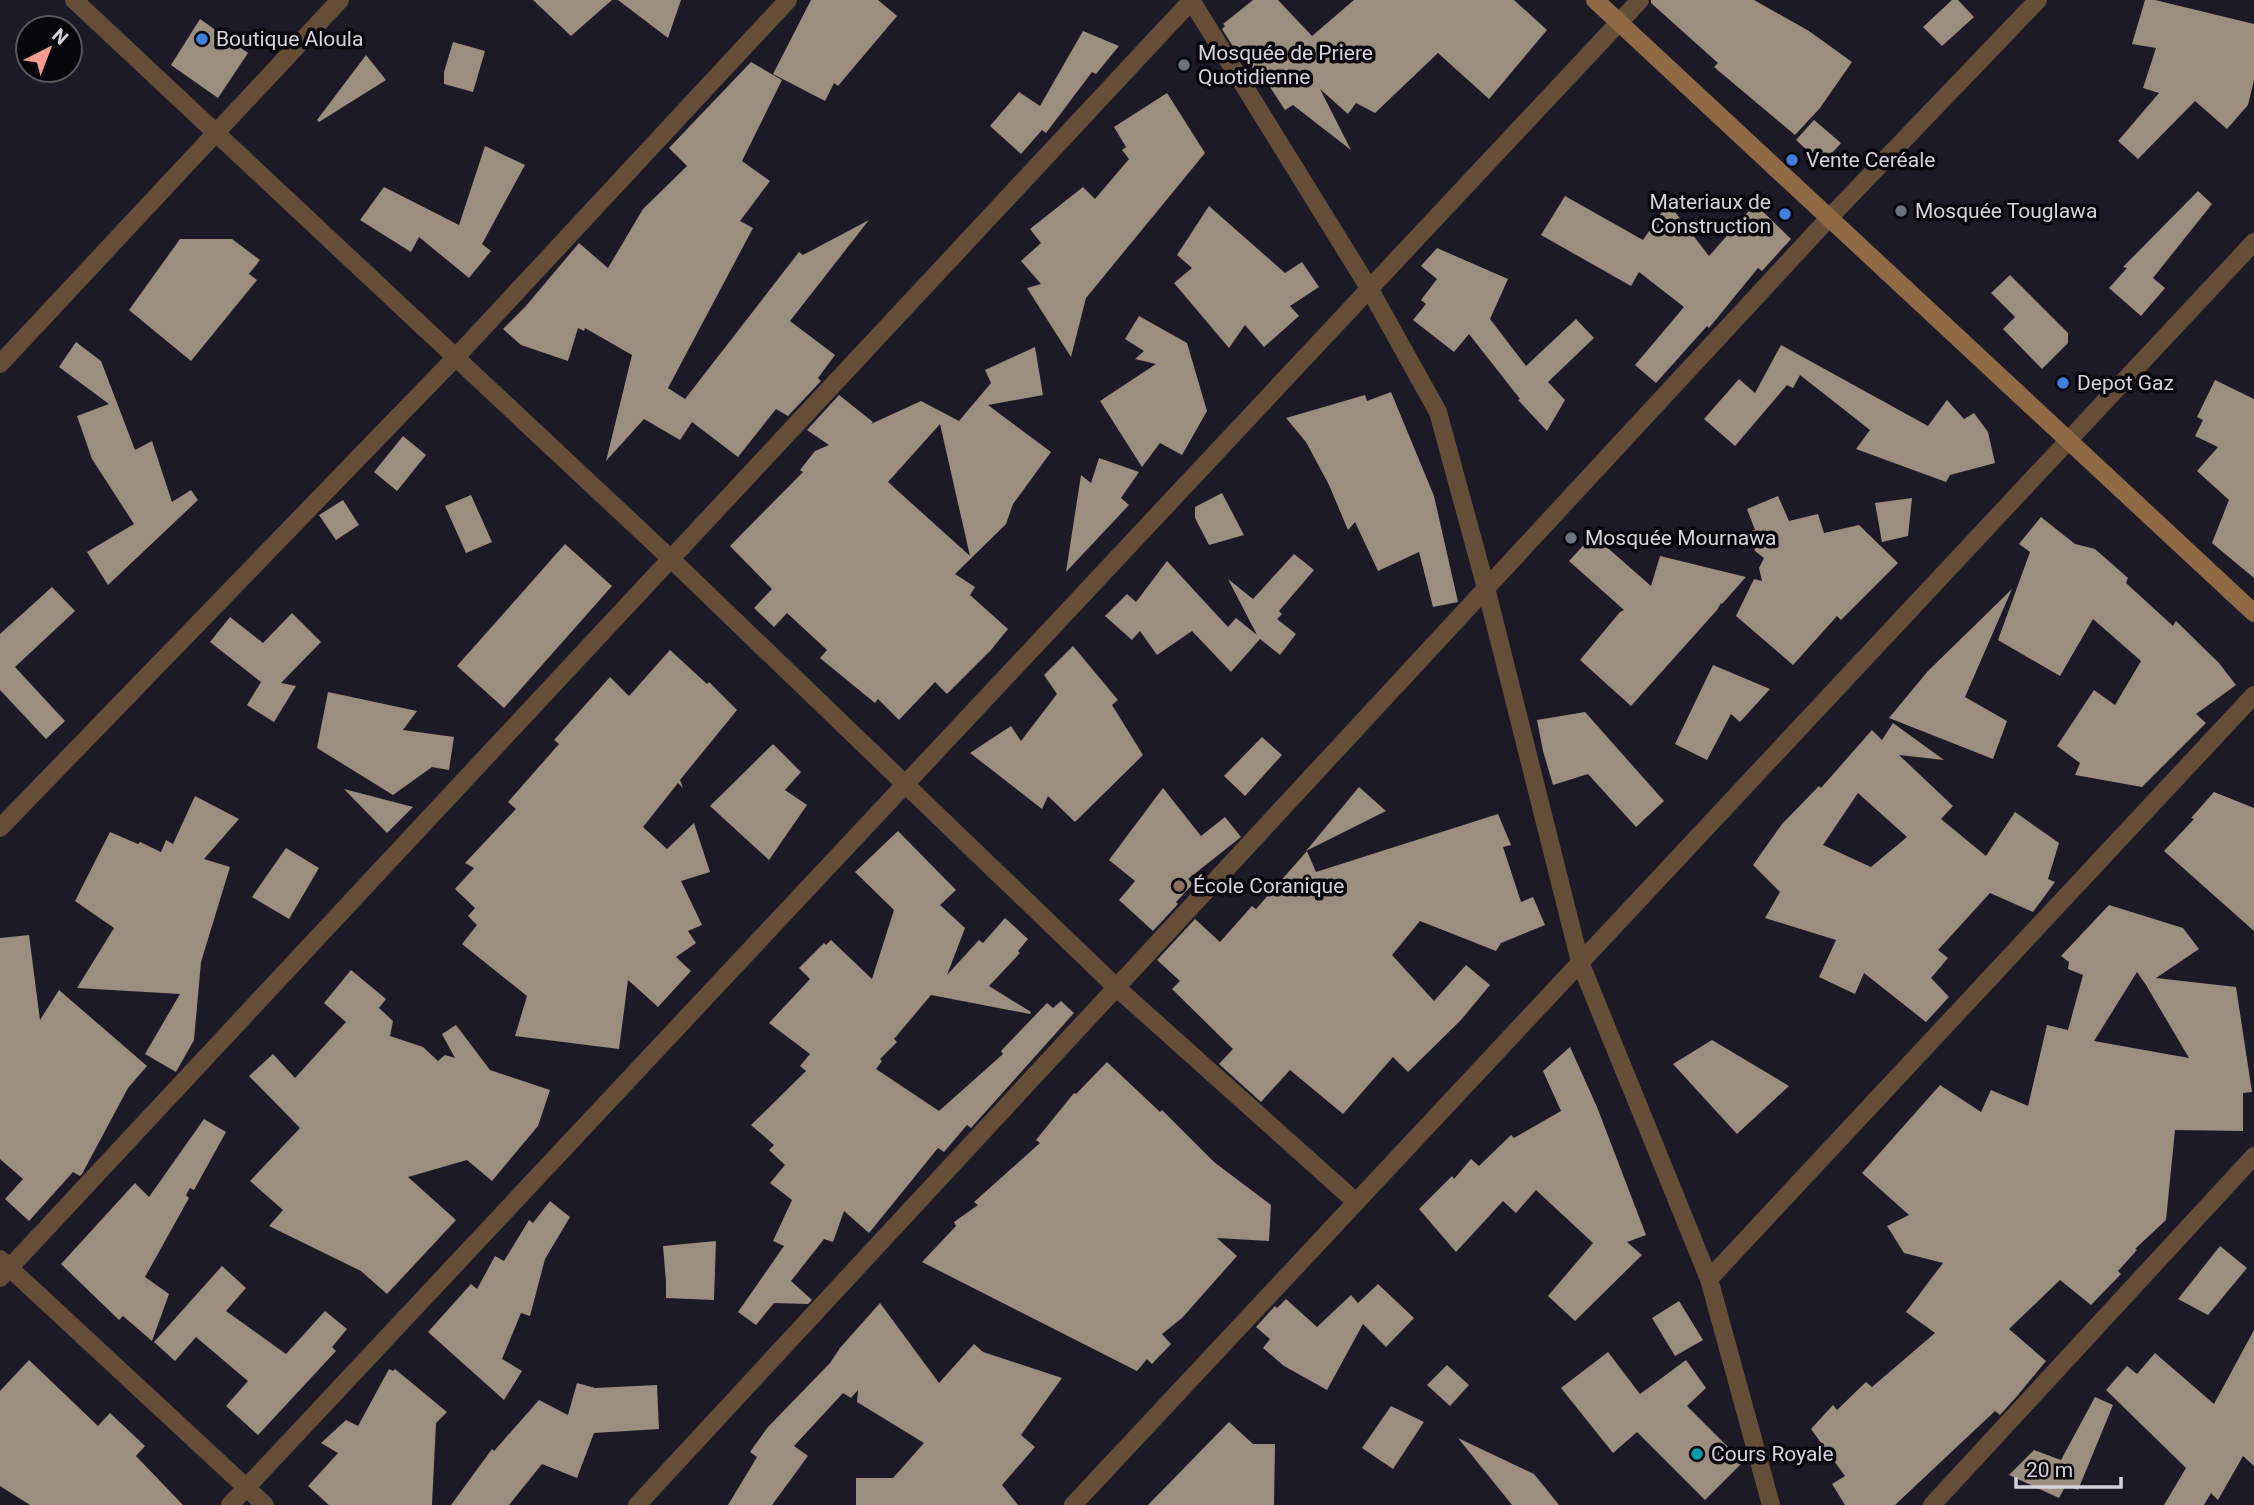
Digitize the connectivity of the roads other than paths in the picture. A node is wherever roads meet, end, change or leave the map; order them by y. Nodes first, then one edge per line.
1 (74, 0) edge
2 (340, 0) edge
3 (788, 0) edge
4 (1192, 0) edge
5 (1595, 0) edge
6 (1640, 0) edge
7 (2038, 0) edge
8 (1619, 22) junction
9 (218, 133) junction
10 (1829, 218) junction
11 (2254, 242) edge
12 (1369, 288) junction
13 (456, 357) junction
14 (0, 364) edge
15 (2068, 440) junction
16 (671, 559) junction
17 (1486, 588) junction
18 (2254, 613) edge
19 (2254, 695) edge
20 (905, 784) junction
21 (0, 828) edge
22 (1580, 962) junction
23 (1116, 987) junction
24 (2254, 1156) edge
25 (1356, 1202) junction
26 (3, 1268) edge
27 (1709, 1279) junction
28 (246, 1488) junction
29 (230, 1505) edge
30 (265, 1505) edge
31 (637, 1505) edge
32 (1073, 1505) edge
33 (1771, 1505) edge
34 (1932, 1505) edge

1 - 9 street
2 - 9 street
3 - 13 street
4 - 12 street
4 - 16 street
5 - 8 street
6 - 8 street
7 - 10 street
8 - 10 street
8 - 12 street
9 - 13 street
9 - 14 street
10 - 15 street
10 - 17 street
11 - 15 street
12 - 17 street
12 - 20 street
13 - 16 street
13 - 21 street
15 - 18 street
15 - 22 street
16 - 20 street
16 - 26 street
17 - 22 street
17 - 23 street
19 - 27 street
20 - 23 street
20 - 28 street
22 - 25 street
22 - 27 street
23 - 25 street
23 - 31 street
24 - 34 street
25 - 32 street
26 - 28 street
27 - 33 street
28 - 29 street
28 - 30 street

